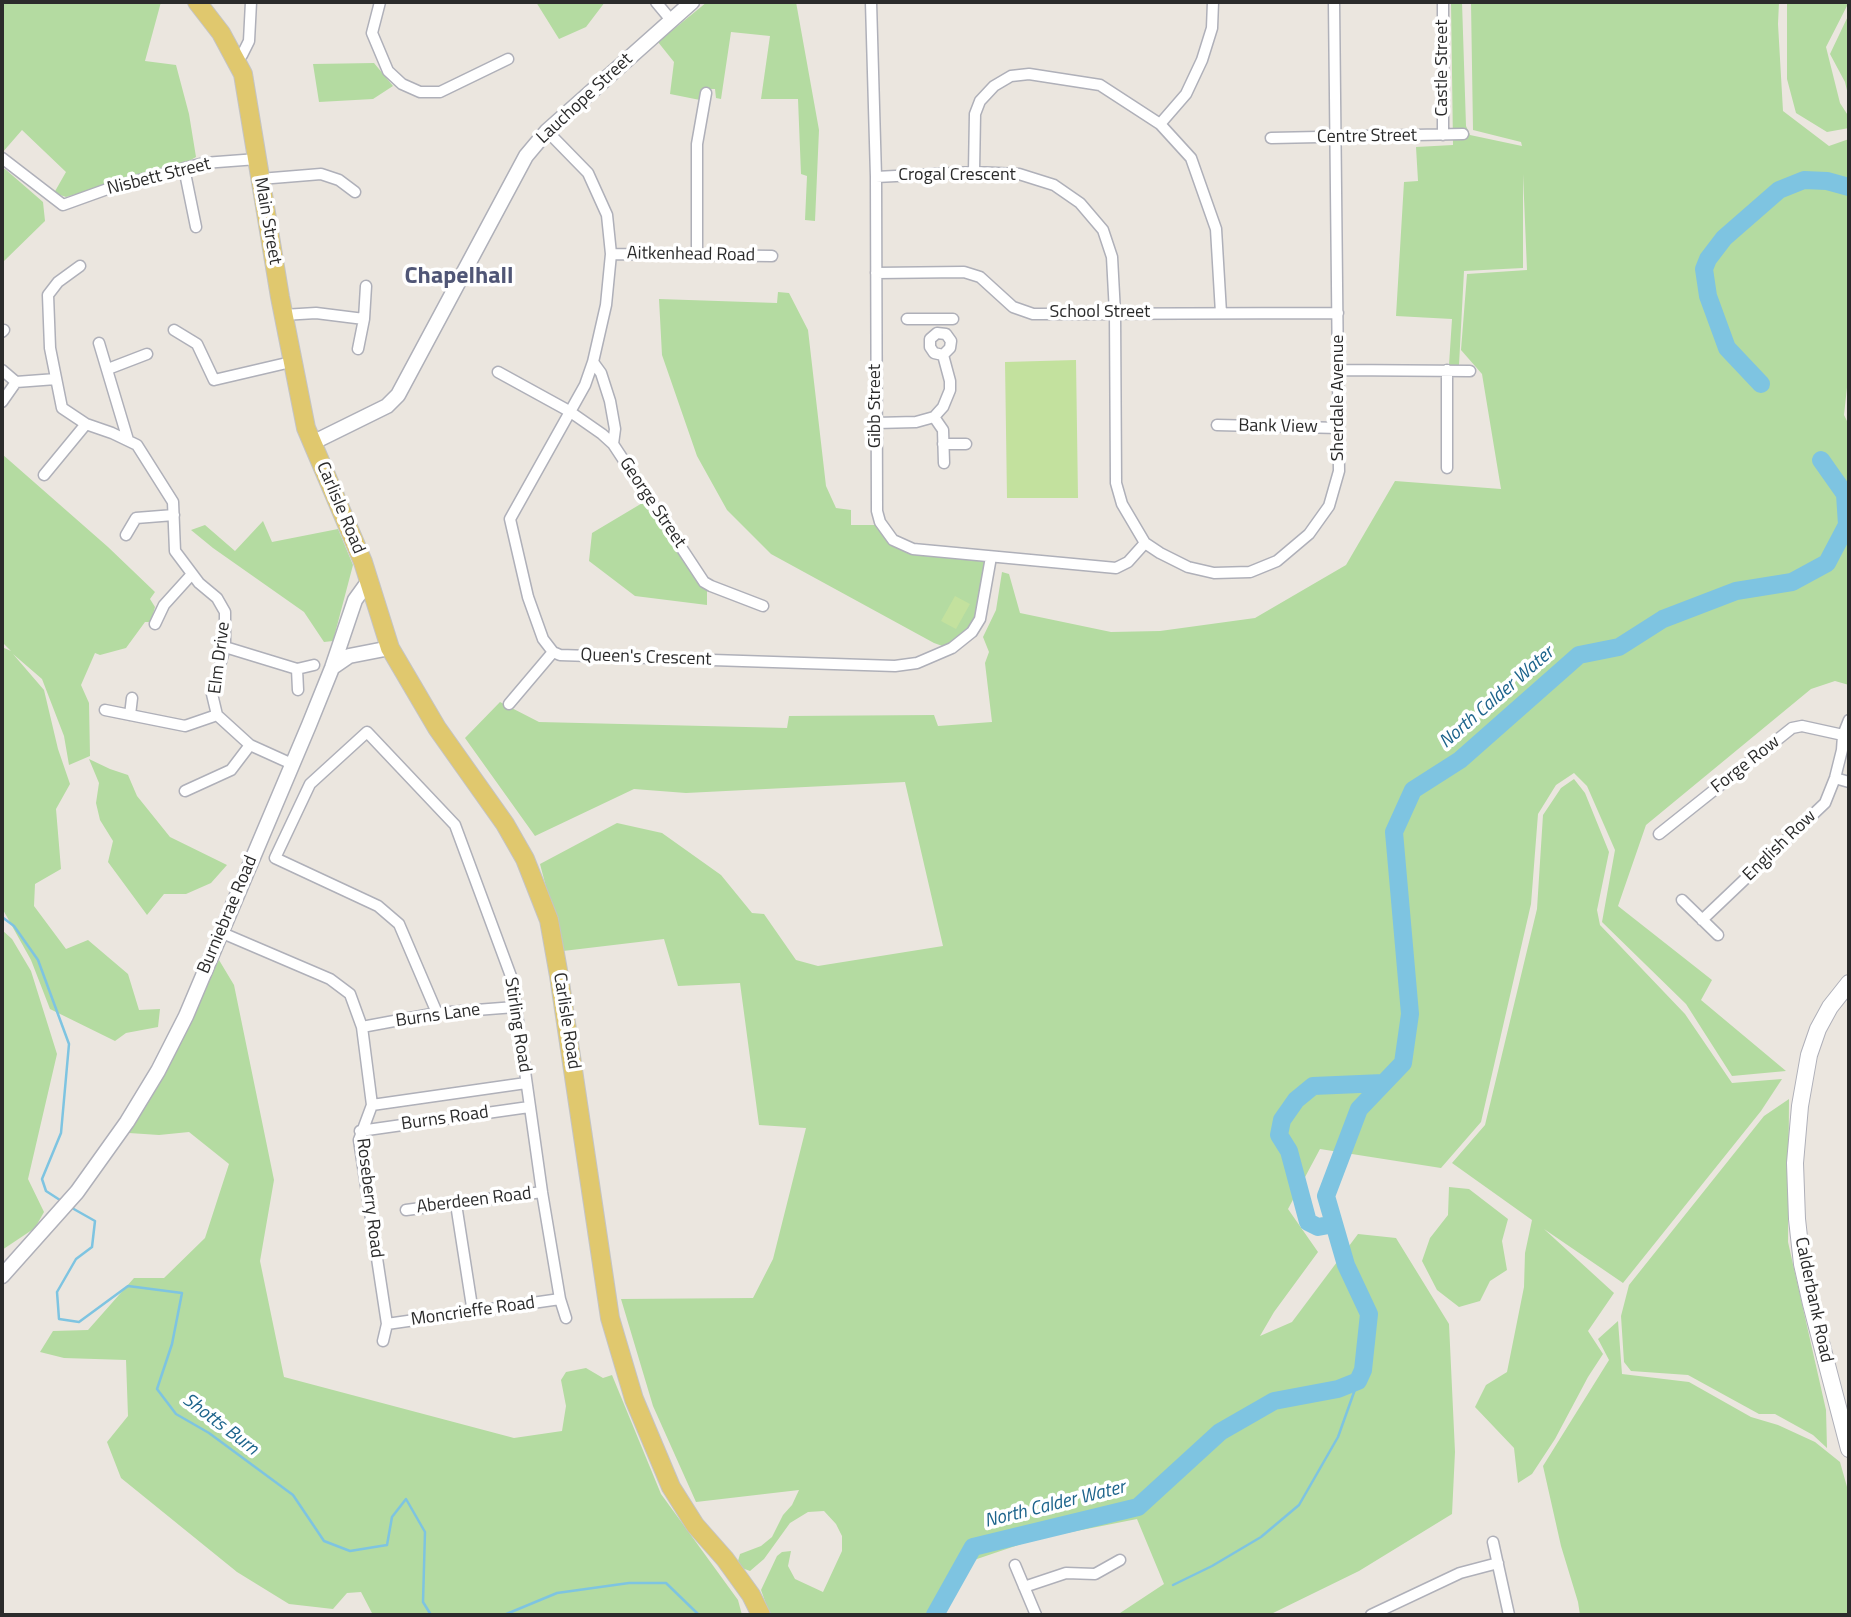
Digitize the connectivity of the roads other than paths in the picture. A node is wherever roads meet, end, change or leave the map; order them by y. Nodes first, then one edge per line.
1 (197, 2) edge
2 (251, 2) edge
3 (380, 2) edge
4 (656, 2) edge
5 (692, 2) edge
6 (871, 2) edge
7 (1213, 2) edge
8 (1334, 2) edge
9 (1443, 2) edge
10 (671, 20) junction
11 (236, 58) junction
12 (508, 59) dead end
13 (706, 93) dead end
14 (1160, 124) junction
15 (547, 131) junction
16 (1464, 134) dead end
17 (1443, 135) junction
18 (1271, 138) dead end
19 (1334, 138) junction
20 (2, 158) edge
21 (257, 159) junction
22 (184, 169) junction
23 (974, 172) junction
24 (876, 177) junction
25 (260, 180) junction
26 (355, 192) dead end
27 (196, 227) dead end
28 (611, 254) junction
29 (697, 255) junction
30 (772, 256) dead end
31 (80, 266) dead end
32 (876, 273) junction
33 (366, 286) dead end
34 (1115, 313) junction
35 (1221, 313) junction
36 (1338, 313) junction
37 (283, 315) junction
38 (364, 319) junction
39 (907, 319) dead end
40 (940, 319) junction
41 (953, 319) dead end
42 (174, 330) dead end
43 (99, 342) dead end
44 (358, 349) dead end
45 (147, 354) dead end
46 (291, 362) junction
47 (593, 362) junction
48 (108, 369) junction
49 (2, 370) edge
50 (1339, 370) junction
51 (1447, 370) junction
52 (1470, 371) dead end
53 (498, 372) dead end
54 (56, 379) junction
55 (16, 383) junction
56 (2, 402) edge
57 (569, 411) junction
58 (934, 417) junction
59 (876, 423) junction
60 (86, 424) junction
61 (1217, 425) dead end
62 (1339, 428) junction
63 (128, 440) junction
64 (312, 443) junction
65 (613, 444) junction
66 (943, 444) junction
67 (966, 444) dead end
68 (944, 463) dead end
69 (1447, 468) dead end
70 (44, 475) dead end
71 (174, 515) junction
72 (127, 535) dead end
73 (1145, 543) junction
74 (991, 557) junction
75 (192, 574) junction
76 (368, 582) junction
77 (153, 599) dead end
78 (164, 605) junction
79 (764, 606) dead end
80 (348, 620) junction
81 (155, 625) dead end
82 (225, 647) junction
83 (390, 648) junction
84 (553, 652) junction
85 (368, 654) junction
86 (314, 665) dead end
87 (297, 668) junction
88 (332, 668) junction
89 (298, 690) dead end
90 (132, 698) dead end
91 (509, 704) dead end
92 (105, 710) dead end
93 (130, 715) junction
94 (217, 715) junction
95 (1849, 720) edge
96 (1843, 735) junction
97 (250, 745) junction
98 (292, 764) junction
99 (1835, 778) junction
100 (1849, 782) edge
101 (185, 791) dead end
102 (1659, 834) dead end
103 (1682, 900) dead end
104 (1702, 920) junction
105 (220, 932) junction
106 (1718, 935) dead end
107 (1849, 983) edge
108 (515, 1007) junction
109 (437, 1013) junction
110 (362, 1027) junction
111 (526, 1083) junction
112 (372, 1105) junction
113 (529, 1107) junction
114 (360, 1130) junction
115 (542, 1192) junction
116 (456, 1204) junction
117 (406, 1210) dead end
118 (2, 1276) edge
119 (560, 1299) junction
120 (472, 1313) junction
121 (566, 1318) dead end
122 (387, 1324) junction
123 (383, 1341) dead end
124 (1849, 1449) edge
125 (1493, 1542) dead end
126 (1120, 1560) dead end
127 (1497, 1563) junction
128 (1015, 1565) dead end
129 (1024, 1587) junction
130 (761, 1615) edge
131 (1036, 1615) edge
132 (1371, 1615) edge
133 (1509, 1615) edge

1 - 11 main road, Main Street
2 - 11 street
3 - 12 street
4 - 10 street
5 - 10 street, Lauchope Street
6 - 24 street, Gibb Street
7 - 14 street
8 - 19 street, Sherdale Avenue
9 - 17 street, Castle Street
10 - 15 street, Lauchope Street
11 - 21 main road, Main Street
13 - 29 street
14 - 23 street
14 - 35 street
15 - 28 street
15 - 64 street, Lauchope Street
16 - 17 street, Centre Street
17 - 19 street, Centre Street
18 - 19 street, Centre Street
19 - 36 street, Sherdale Avenue
20 - 22 street, Nisbett Street
21 - 22 street, Nisbett Street
21 - 25 main road, Main Street
22 - 27 street
23 - 24 street, Crogal Crescent
23 - 34 street, Crogal Crescent
24 - 32 street, Gibb Street
25 - 26 street
25 - 37 main road, Main Street
28 - 29 street, Aitkenhead Road
28 - 47 street
29 - 30 street, Aitkenhead Road
31 - 54 street, Elm Drive
32 - 34 street, School Street
32 - 59 street, Gibb Street
33 - 38 street
34 - 35 street, School Street
34 - 73 street
35 - 36 street, School Street
36 - 50 street, Sherdale Avenue
37 - 38 street
37 - 46 main road, Main Street
38 - 44 street
39 - 40 street
40 - 41 street
40 - 58 street
42 - 46 street
43 - 48 street
45 - 48 street
46 - 64 main road, Main Street
47 - 57 street
47 - 65 street, George Street
48 - 63 street
49 - 55 street
50 - 51 street
50 - 62 street, Sherdale Avenue
51 - 52 street
51 - 69 street
53 - 57 street
54 - 55 street
54 - 60 street, Elm Drive
55 - 56 street
57 - 65 street
57 - 84 street
58 - 59 street
58 - 66 street
59 - 74 street, Gibb Street
60 - 63 street, Elm Drive
60 - 70 street
61 - 62 street, Bank View
62 - 73 street, Sherdale Avenue
63 - 71 street, Elm Drive
64 - 76 main road, Carlisle Road
65 - 79 street, George Street
66 - 67 street
66 - 68 street
71 - 72 street
71 - 75 street, Elm Drive
73 - 74 street, Gibb Street
74 - 84 street, Queen's Crescent
75 - 78 street
75 - 82 street, Elm Drive
76 - 80 street, Burniebrae Road
76 - 83 main road, Carlisle Road
77 - 78 street
78 - 81 street
80 - 85 street
80 - 88 street, Burniebrae Road
82 - 87 street
82 - 94 street, Elm Drive
83 - 85 street
83 - 130 main road, Carlisle Road
84 - 91 street
85 - 88 street
86 - 87 street
87 - 89 street
88 - 98 street, Burniebrae Road
90 - 93 street
92 - 93 street
93 - 94 street
94 - 97 street, Elm Drive
95 - 96 street, English Row
96 - 99 street, English Row
96 - 102 street, Forge Row
97 - 98 street, Elm Drive
97 - 101 street
98 - 105 street, Burniebrae Road
99 - 100 street
99 - 104 street, English Row
103 - 104 street
104 - 106 street
105 - 110 street
105 - 118 street, Burniebrae Road
107 - 124 main road, Calderbank Road
108 - 109 street, Burns Lane
108 - 109 street, Stirling Road
108 - 111 street, Stirling Road
109 - 110 street, Burns Lane
110 - 112 street
111 - 112 street, Burns Road
111 - 113 street, Stirling Road
112 - 114 street, Roseberry Road
113 - 114 street, Burns Road
113 - 115 street, Stirling Road
114 - 122 street, Roseberry Road
115 - 116 street, Aberdeen Road
115 - 119 street, Stirling Road
116 - 117 street, Aberdeen Road
116 - 120 street
119 - 120 street, Moncrieffe Road
119 - 121 street, Stirling Road
120 - 122 street, Moncrieffe Road
122 - 123 street, Roseberry Road
125 - 127 street
126 - 129 street
127 - 132 street
127 - 133 street
128 - 129 street
129 - 131 street

